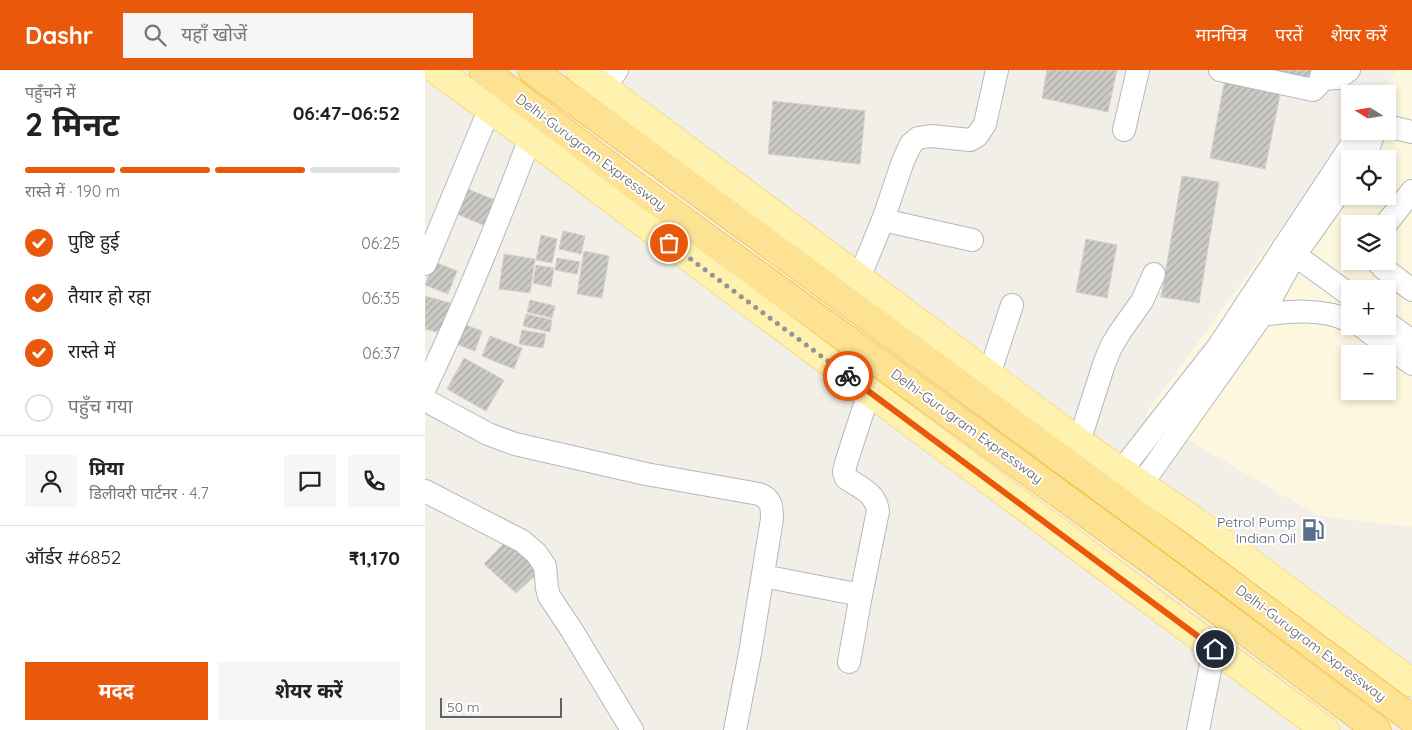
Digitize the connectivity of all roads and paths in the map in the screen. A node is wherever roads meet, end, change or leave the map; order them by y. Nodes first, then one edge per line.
1 (436, 70) edge
2 (483, 70) edge
3 (532, 70) edge
4 (580, 70) edge
5 (997, 70) edge
6 (1138, 70) edge
7 (1220, 70) edge
8 (1349, 70) edge
9 (1322, 74) edge
10 (611, 79) edge
11 (489, 110) junction
12 (1124, 130) dead end
13 (1396, 131) edge
14 (1412, 132) edge
15 (530, 138) junction
16 (1360, 140) edge
17 (1341, 188) edge
18 (1412, 191) edge
19 (1393, 215) edge
20 (883, 220) junction
21 (972, 240) dead end
22 (1289, 252) junction
23 (425, 264) edge
24 (1386, 270) edge
25 (1154, 274) dead end
26 (859, 278) junction
27 (1341, 289) edge
28 (1412, 290) edge
29 (1012, 305) dead end
30 (1261, 315) junction
31 (1341, 317) edge
32 (1396, 329) edge
33 (1373, 335) edge
34 (1412, 341) edge
35 (1412, 364) edge
36 (989, 375) junction
37 (869, 392) junction
38 (426, 400) edge
39 (1079, 442) junction
40 (1131, 478) junction
41 (425, 491) edge
42 (763, 576) junction
43 (861, 595) junction
44 (1215, 649) junction
45 (849, 662) dead end
46 (1412, 682) edge
47 (1412, 719) edge
48 (632, 730) edge
49 (735, 730) edge
50 (1198, 730) edge
51 (1325, 730) edge
52 (1377, 730) edge

1 - 11 main road
2 - 52 highway, Delhi-Gurugram Expressway
3 - 47 highway, Delhi-Gurugram Expressway
4 - 10 main road
5 - 20 street
6 - 12 street
7 - 9 street
8 - 9 street
10 - 26 main road
11 - 15 main road
11 - 23 street
13 - 14 street
15 - 37 main road
15 - 38 street
16 - 22 street
17 - 22 street
18 - 19 street
20 - 21 street
20 - 26 street
22 - 27 street
22 - 30 street
22 - 40 street
24 - 28 street
25 - 39 street
26 - 36 main road
29 - 36 street
30 - 31 street
30 - 40 street
32 - 34 street
33 - 35 street
36 - 39 main road
37 - 43 street
37 - 44 main road
38 - 42 street
39 - 40 main road
40 - 46 main road
41 - 48 street
42 - 43 street
42 - 49 street
43 - 45 street
44 - 50 street
44 - 51 main road

